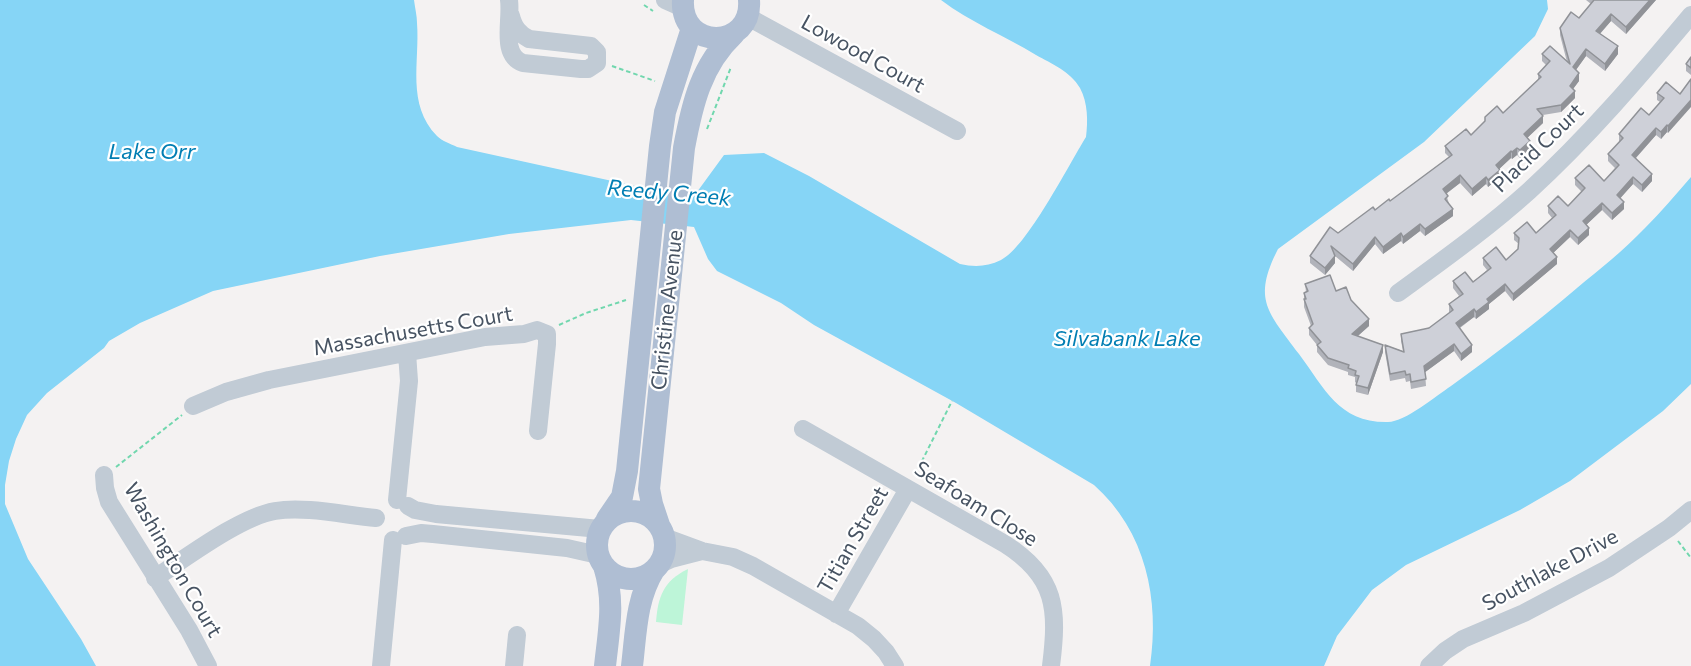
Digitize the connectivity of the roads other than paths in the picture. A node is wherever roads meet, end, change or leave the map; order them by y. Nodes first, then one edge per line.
1 (675, 9) edge
2 (510, 13) edge
3 (1691, 15) edge
4 (744, 17) edge
5 (957, 131) dead end
6 (1398, 293) dead end
7 (407, 353) junction
8 (193, 405) road end
9 (803, 429) dead end
10 (538, 431) dead end
11 (104, 475) road end
12 (908, 489) junction
13 (403, 503) junction
14 (1691, 510) edge
15 (376, 519) junction
16 (604, 524) junction
17 (661, 531) junction
18 (400, 538) junction
19 (702, 551) junction
20 (601, 560) junction
21 (656, 568) junction
22 (155, 578) junction
23 (836, 614) junction
24 (517, 635) dead end
25 (208, 666) edge
26 (381, 666) edge
27 (514, 666) edge
28 (605, 666) edge
29 (632, 666) edge
30 (896, 666) edge
31 (1051, 666) edge
32 (1429, 666) edge

1 - 4 main road
1 - 16 main road, Christine Avenue
2 - 2 street
3 - 6 street, Placid Court
4 - 5 street, Lowood Court
4 - 17 main road, Christine Avenue
7 - 8 street, Massachusetts Court
7 - 10 street, Massachusetts Court
7 - 13 street
9 - 12 street, Seafoam Close
11 - 22 street, Washington Court
12 - 23 street, Titian Street
12 - 31 street, Seafoam Close
13 - 15 street
13 - 16 street
13 - 18 street
14 - 32 street, Southlake Drive
15 - 18 street
15 - 22 street
16 - 17 main road
16 - 20 main road
17 - 19 street
17 - 21 main road
18 - 20 street
18 - 26 street
19 - 21 street
19 - 23 street
20 - 21 main road
20 - 28 main road
21 - 29 main road
22 - 25 street, Washington Court
23 - 30 street
24 - 27 street

